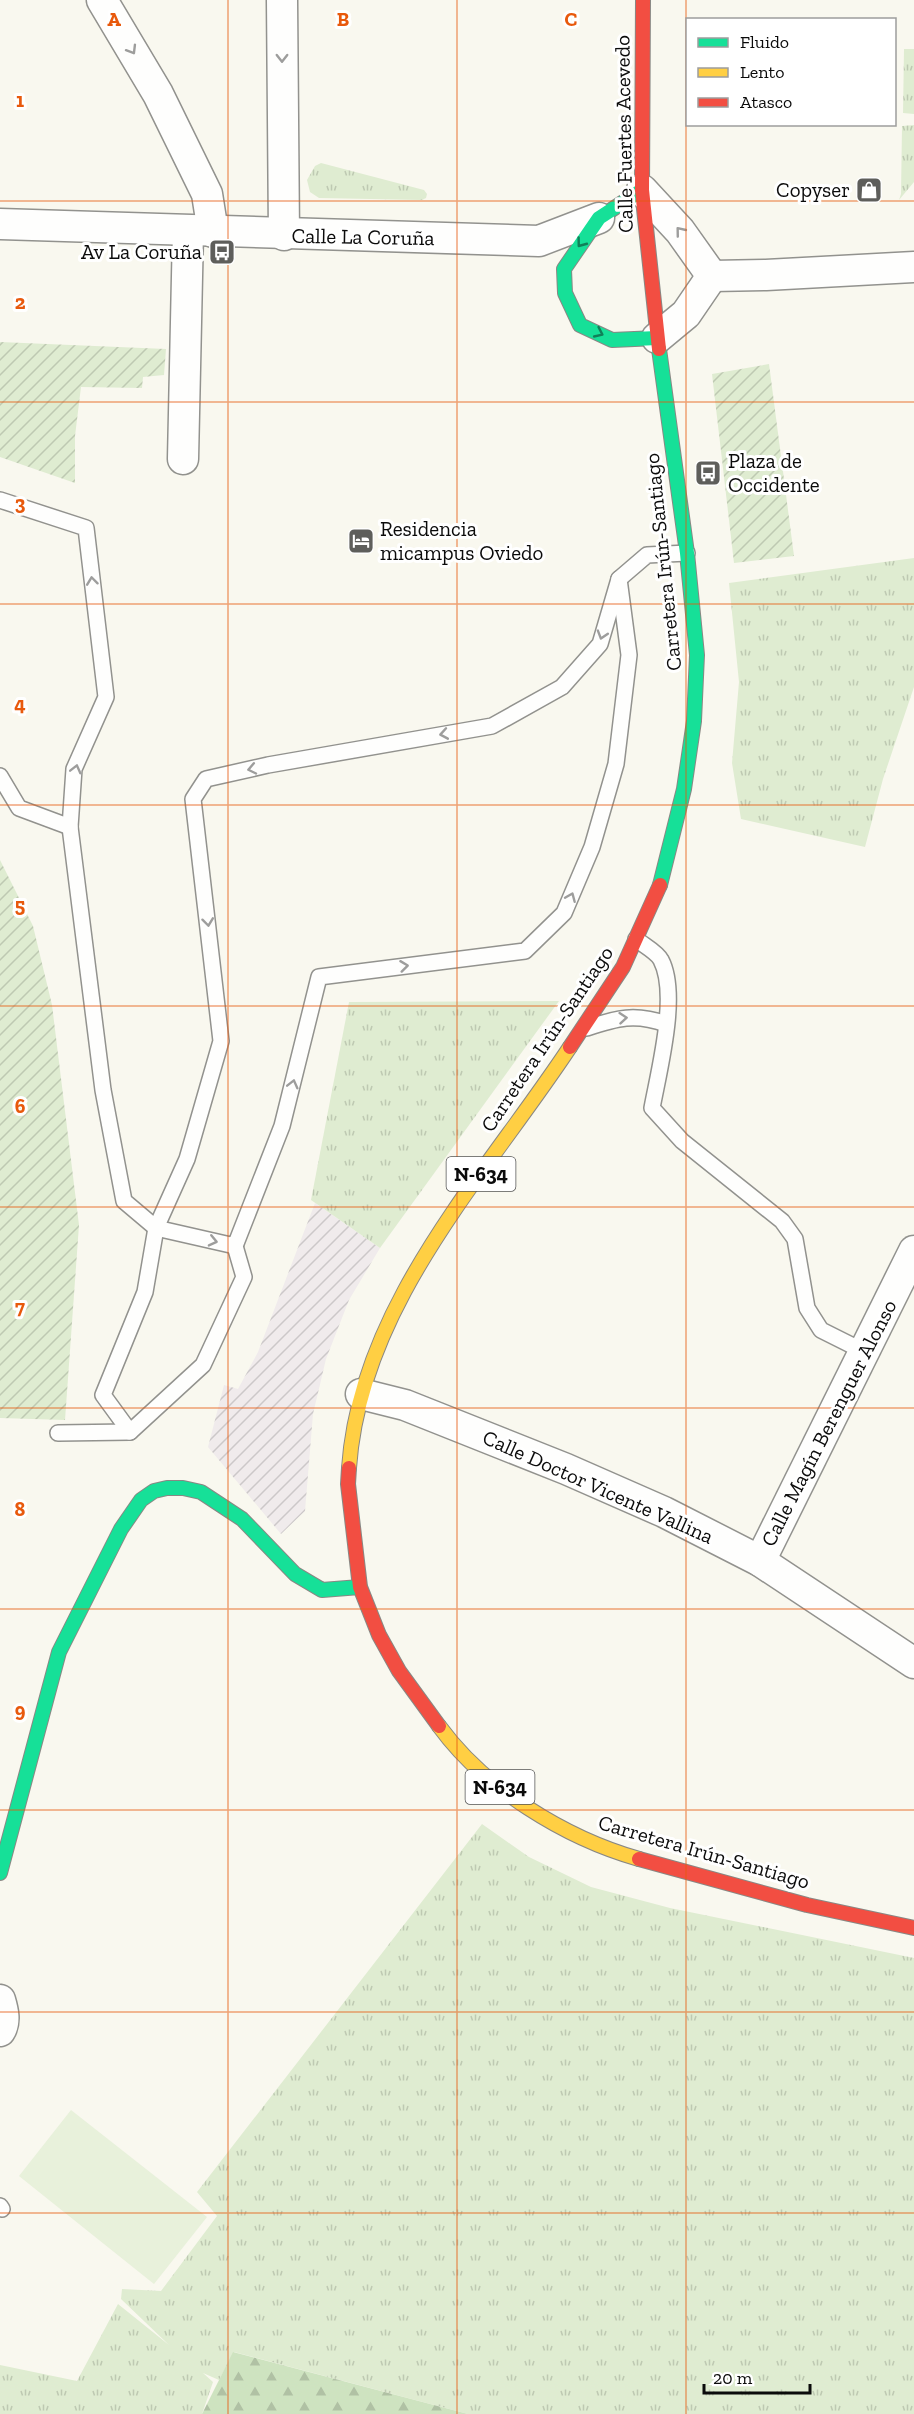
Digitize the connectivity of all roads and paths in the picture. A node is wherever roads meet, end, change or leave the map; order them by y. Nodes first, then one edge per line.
1 (102, 0) edge
2 (282, 0) edge
3 (643, 0) edge
4 (642, 190) junction
5 (599, 218) junction
6 (0, 224) edge
7 (200, 232) junction
8 (284, 235) junction
9 (539, 241) junction
10 (914, 267) edge
11 (564, 269) junction
12 (712, 276) junction
13 (657, 338) junction
14 (183, 459) dead end
15 (0, 500) edge
16 (687, 553) junction
17 (619, 579) junction
18 (0, 776) edge
19 (70, 827) junction
20 (636, 939) junction
21 (666, 1024) junction
22 (582, 1030) junction
23 (156, 1228) junction
24 (235, 1246) junction
25 (914, 1251) edge
26 (865, 1352) junction
27 (361, 1394) junction
28 (129, 1431) junction
29 (58, 1433) dead end
30 (760, 1561) junction
31 (360, 1587) junction
32 (912, 1657) edge
33 (0, 1873) edge
34 (914, 1928) edge
35 (0, 2000) edge
36 (0, 2031) edge

1 -> 7 street
2 -> 8 street
3 - 4 main road, Calle Fuertes Acevedo
4 - 5 main road
12 -> 4 street
4 - 13 main road, Calle Fuertes Acevedo
5 - 9 street, Calle La Coruña
5 -> 11 main road
6 - 7 street, Calle La Coruña
7 - 8 street, Calle La Coruña
7 - 14 street
8 - 9 street, Calle La Coruña
9 - 11 street
10 - 12 street
11 -> 13 main road
12 - 13 street
13 - 16 main road, Carretera Irún-Santiago
19 -> 15 lane
16 - 17 lane
16 - 20 main road, Carretera Irún-Santiago / N-634
17 -> 23 lane
24 -> 17 lane
18 - 19 lane
19 - 23 lane
20 - 21 lane
20 - 22 main road, Carretera Irún-Santiago / N-634
22 -> 21 lane
21 - 26 lane
22 - 27 main road, Carretera Irún-Santiago / N-634
23 -> 24 lane
23 - 28 lane
24 - 28 lane
25 - 26 street, Calle Magín Berenguer Alonso
26 - 30 street, Calle Magín Berenguer Alonso
27 - 30 street, Calle Doctor Vicente Vallina
27 - 31 main road, Carretera Irún-Santiago / N-634
28 - 29 lane
30 - 32 street, Calle Doctor Vicente Vallina
31 - 33 main road
31 - 34 main road, Carretera Irún-Santiago / N-634
35 - 36 street

